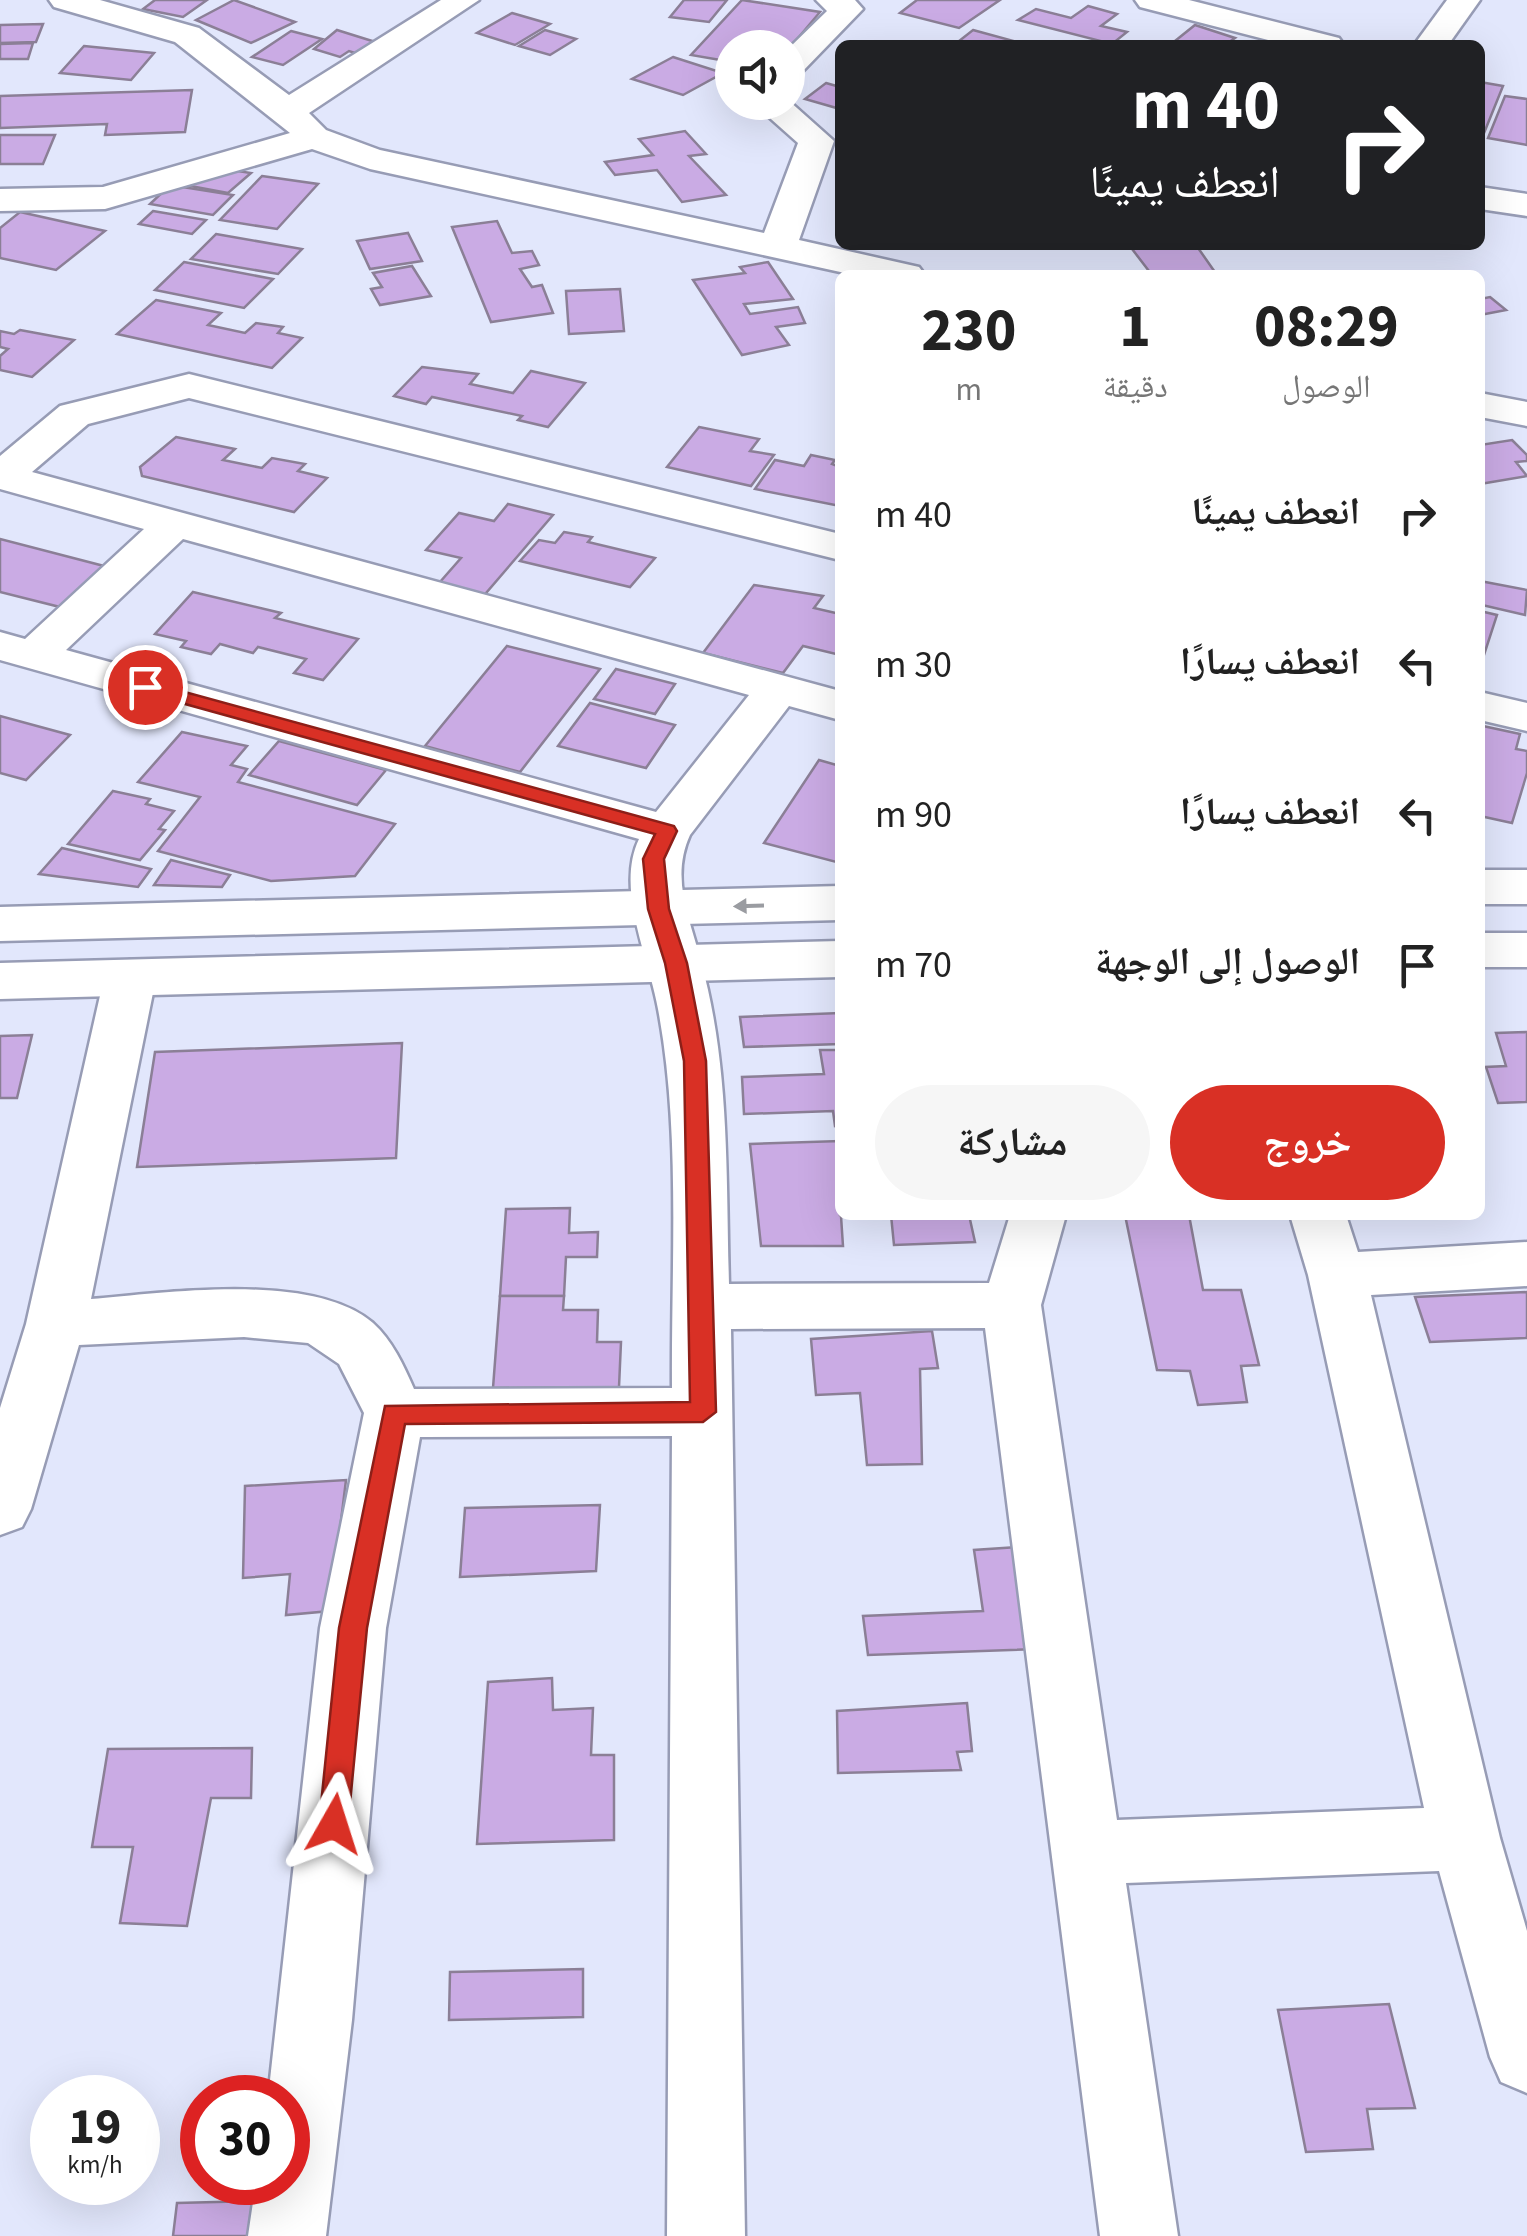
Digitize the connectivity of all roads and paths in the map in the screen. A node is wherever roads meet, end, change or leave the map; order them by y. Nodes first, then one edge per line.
1 (65, 0) edge
2 (463, 0) edge
3 (832, 0) edge
4 (1152, 0) edge
5 (1464, 0) edge
6 (1308, 40) edge
7 (1435, 40) edge
8 (805, 50) edge
9 (288, 111) junction
10 (796, 120) edge
11 (314, 137) junction
12 (828, 142) edge
13 (1485, 199) edge
14 (0, 200) edge
15 (1527, 204) edge
16 (778, 246) junction
17 (884, 270) edge
18 (1485, 406) edge
19 (1527, 414) edge
20 (0, 476) edge
21 (174, 524) junction
22 (835, 547) edge
23 (16, 651) edge
24 (778, 689) junction
25 (835, 705) edge
26 (1485, 707) edge
27 (1527, 718) edge
28 (667, 831) junction
29 (1485, 887) edge
30 (1527, 887) edge
31 (835, 905) edge
32 (0, 924) edge
33 (667, 936) junction
34 (1485, 950) edge
35 (1527, 950) edge
36 (835, 958) edge
37 (130, 978) junction
38 (0, 980) edge
39 (1037, 1220) edge
40 (1328, 1245) edge
41 (1527, 1264) edge
42 (1012, 1305) junction
43 (698, 1306) junction
44 (56, 1324) junction
45 (703, 1412) junction
46 (394, 1414) junction
47 (0, 1509) edge
48 (1465, 1838) junction
49 (1087, 1853) junction
50 (1527, 2057) edge
51 (287, 2236) edge
52 (706, 2236) edge
53 (1139, 2236) edge

1 - 9 street
2 - 9 street
3 - 8 street
4 - 6 street
5 - 7 street
9 - 11 street
10 - 12 street
11 - 14 street
11 - 16 street
12 - 16 street
13 - 15 street
16 - 17 street
18 - 19 street
20 - 21 street
20 - 22 street
21 - 23 street
21 - 24 street
23 - 28 street
24 - 25 street
24 - 28 street
26 - 27 street
28 - 33 street
29 - 30 street
31 -> 33 street
32 - 33 street
33 - 36 street
33 - 37 street
33 - 43 street
34 - 35 street
37 - 38 street
37 - 44 street
39 - 42 street
40 - 41 street
40 - 48 street
42 - 43 street
42 - 49 street
43 - 45 street
44 - 46 street
44 - 47 street
45 - 46 street
45 - 52 street
46 - 51 street
48 - 49 street
48 - 50 street
49 - 53 street

